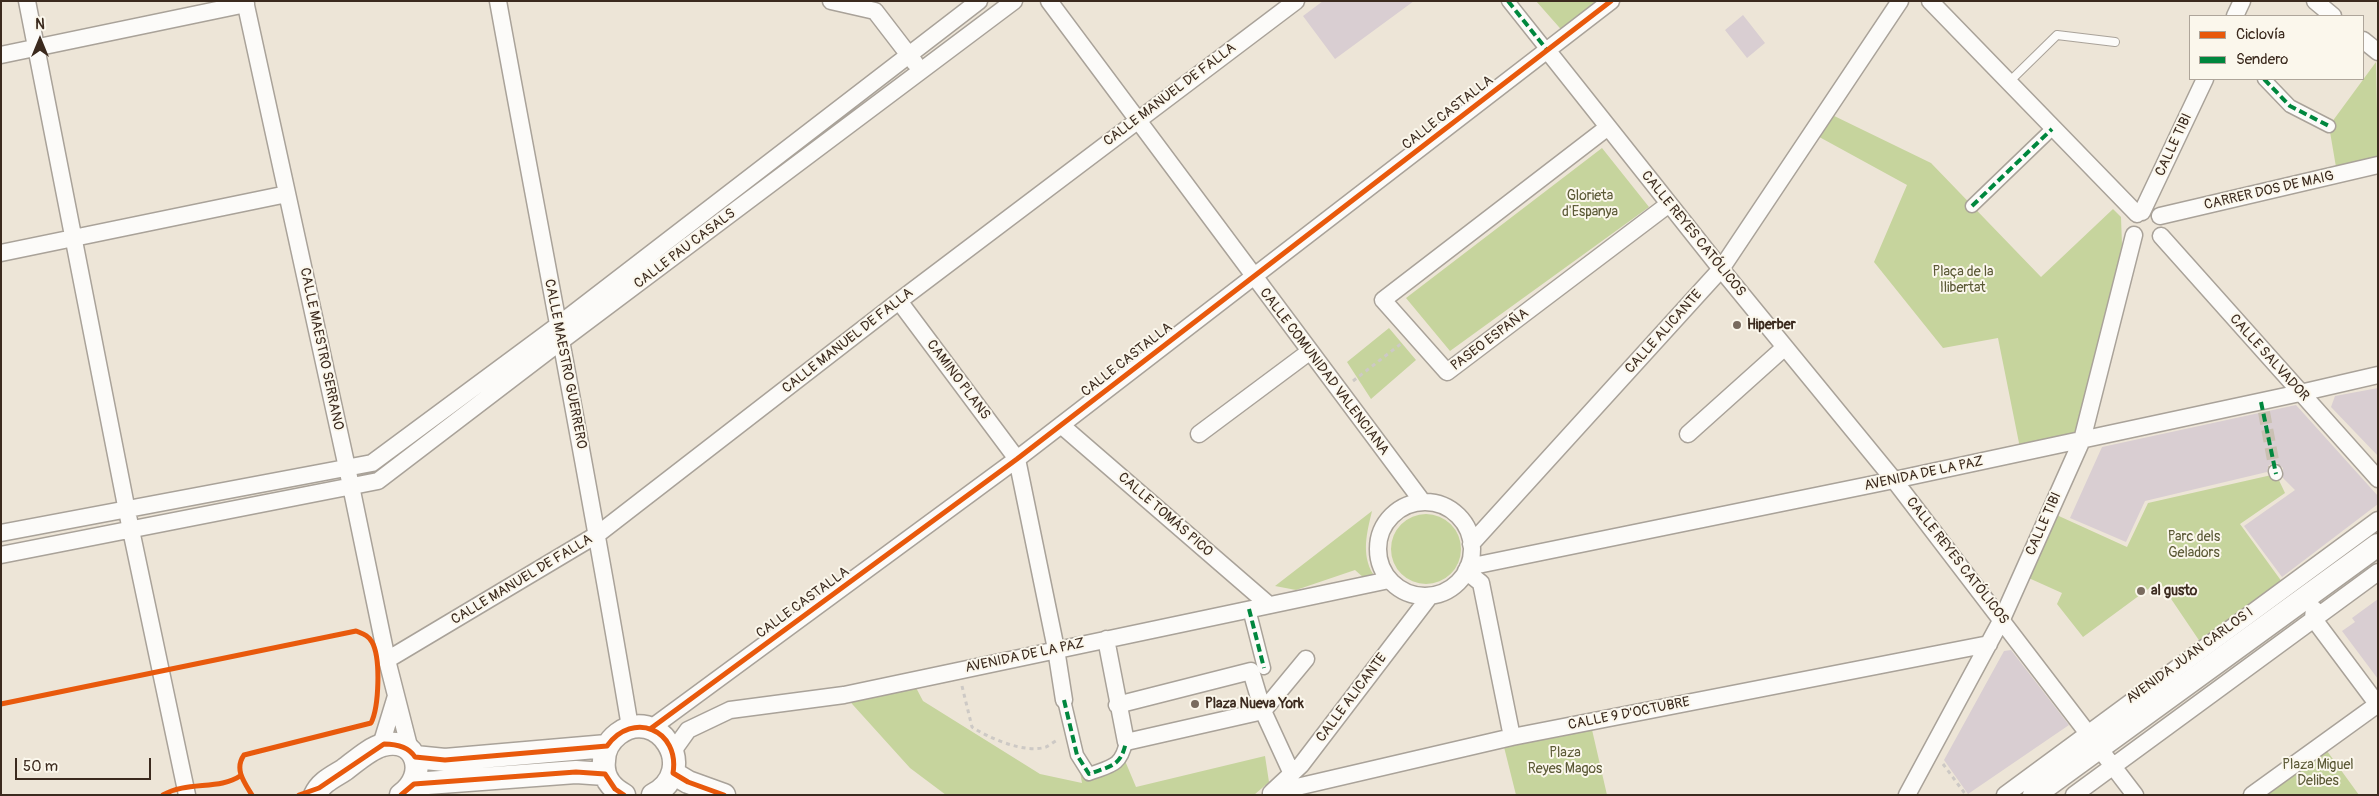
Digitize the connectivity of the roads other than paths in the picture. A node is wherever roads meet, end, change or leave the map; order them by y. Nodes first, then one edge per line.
1 (27, 1) edge
2 (498, 1) edge
3 (832, 1) edge
4 (979, 1) edge
5 (1014, 1) edge
6 (1049, 1) edge
7 (1296, 1) edge
8 (1508, 1) edge
9 (1611, 1) edge
10 (1900, 1) edge
11 (1930, 1) edge
12 (2242, 1) edge
13 (2315, 1) edge
14 (246, 3) edge
15 (2235, 15) edge
16 (2332, 15) edge
17 (2364, 41) edge
18 (2115, 42) dead end
19 (36, 48) junction
20 (1547, 50) junction
21 (2378, 52) edge
22 (909, 53) junction
23 (1, 55) edge
24 (922, 72) junction
25 (2205, 80) edge
26 (2265, 80) edge
27 (2008, 83) junction
28 (1136, 121) junction
29 (2329, 126) dead end
30 (1608, 127) junction
31 (2052, 129) junction
32 (2378, 165) edge
33 (288, 194) junction
34 (1669, 204) junction
35 (1972, 206) dead end
36 (2140, 213) junction
37 (2160, 216) junction
38 (2134, 235) junction
39 (2161, 236) junction
40 (75, 238) junction
41 (1, 253) edge
42 (1721, 269) junction
43 (1253, 277) junction
44 (899, 301) junction
45 (559, 334) junction
46 (1786, 347) junction
47 (1310, 352) junction
48 (2378, 374) edge
49 (2300, 393) junction
50 (1061, 425) junction
51 (1199, 434) dead end
52 (1688, 434) dead end
53 (2082, 440) junction
54 (1017, 459) junction
55 (347, 468) junction
56 (2378, 479) edge
57 (1894, 480) junction
58 (352, 486) junction
59 (1422, 501) junction
60 (127, 511) junction
61 (2378, 520) edge
62 (131, 528) junction
63 (1, 533) edge
64 (598, 534) junction
65 (1471, 544) junction
66 (2378, 546) edge
67 (1, 555) edge
68 (1467, 569) junction
69 (2378, 572) edge
70 (1389, 580) junction
71 (2317, 590) junction
72 (1430, 596) junction
73 (1269, 605) junction
74 (1249, 609) junction
75 (2313, 618) junction
76 (2002, 619) junction
77 (1106, 639) junction
78 (1989, 644) junction
79 (1056, 649) junction
80 (1306, 659) dead end
81 (387, 660) junction
82 (1264, 668) dead end
83 (396, 696) junction
84 (1064, 700) joint
85 (1117, 705) junction
86 (2378, 705) edge
87 (1263, 712) junction
88 (640, 728) junction
89 (1512, 737) junction
90 (2094, 739) junction
91 (1126, 742) junction
92 (380, 745) junction
93 (607, 746) junction
94 (412, 753) junction
95 (673, 762) junction
96 (2115, 766) junction
97 (605, 774) junction
98 (1292, 774) junction
99 (407, 789) edge
100 (311, 792) edge
101 (1270, 794) edge
102 (186, 795) edge
103 (624, 795) edge
104 (653, 795) edge
105 (724, 795) edge
106 (1906, 795) edge
107 (2005, 795) edge
108 (2034, 795) edge
109 (2074, 795) edge
110 (2135, 795) edge
111 (2252, 795) edge

1 - 19 street
2 - 45 street, CALLE MAESTRO GUERRERO
3 - 22 street
4 - 22 street, CALLE PAU CASALS
5 - 24 street, CALLE PAU CASALS
6 - 28 street, CALLE COMUNIDAD VALENCIANA
7 - 28 street, CALLE MANUEL DE FALLA
8 - 20 street
9 - 20 street, CALLE CASTALLA
10 - 42 street, CALLE ALICANTE
11 - 27 street
12 - 15 street
13 - 16 street
14 - 19 street
14 - 33 street, CALLE MAESTRO SERRANO
17 - 21 street
18 - 27 lane
19 - 23 street
19 - 40 street
20 - 30 street, CALLE REYES CATÓLICOS
20 - 43 street, CALLE CASTALLA
22 - 24 street
22 - 45 street, CALLE PAU CASALS
24 - 45 street, CALLE PAU CASALS
25 - 36 street, CALLE TIBI
26 - 29 street
27 - 31 street
28 - 43 street, CALLE COMUNIDAD VALENCIANA
28 - 44 street, CALLE MANUEL DE FALLA
30 - 34 street, CALLE REYES CATÓLICOS
30 - 34 street, PASEO ESPAÑA
31 - 35 street
31 - 36 street
32 - 37 street, CARRER DOS DE MAIG
33 - 40 street
33 - 55 street, CALLE MAESTRO SERRANO
34 - 42 street, CALLE REYES CATÓLICOS
36 - 37 street
36 - 38 street
37 - 39 street
38 - 39 street
38 - 53 street, CALLE TIBI
39 - 49 street, CALLE SALVADOR
40 - 41 street
40 - 60 street
42 - 46 street, CALLE REYES CATÓLICOS
42 - 65 street, CALLE ALICANTE
43 - 47 street, CALLE COMUNIDAD VALENCIANA
43 - 50 street, CALLE CASTALLA
44 - 54 street, CAMINO PLANS
44 - 64 street, CALLE MANUEL DE FALLA
45 - 55 street, CALLE PAU CASALS
45 - 58 street, CALLE PAU CASALS
45 - 64 street, CALLE MAESTRO GUERRERO
46 - 52 street
46 - 57 street, CALLE REYES CATÓLICOS
47 - 51 street
47 - 59 street, CALLE COMUNIDAD VALENCIANA
48 - 49 street, AVENIDA DE LA PAZ
49 - 53 street, AVENIDA DE LA PAZ
49 - 56 street, CALLE SALVADOR
50 - 54 street, CALLE CASTALLA
50 - 73 street, CALLE TOMÁS PICO
53 - 57 street, AVENIDA DE LA PAZ
53 - 76 street, CALLE TIBI
54 - 79 street
54 - 88 street, CALLE CASTALLA
55 - 58 street, CALLE MAESTRO SERRANO
55 - 60 street, CALLE PAU CASALS
57 - 68 street, AVENIDA DE LA PAZ
57 - 76 street, CALLE REYES CATÓLICOS
58 - 62 street, CALLE PAU CASALS
58 - 81 street, CALLE MAESTRO SERRANO
59 - 65 street
59 - 70 street
60 - 62 street
60 - 63 street, CALLE PAU CASALS
61 - 90 street, AVENIDA JUAN CARLOS I
62 - 67 street, CALLE PAU CASALS
62 - 102 street
64 - 81 street, CALLE MANUEL DE FALLA
64 - 88 street, CALLE MAESTRO GUERRERO
65 - 68 street
66 - 71 main road, AVENIDA JUAN CARLOS I
68 - 72 street
68 - 89 street
69 - 75 street
70 - 72 street
70 - 73 street, AVENIDA DE LA PAZ
71 - 75 street
71 - 90 main road, AVENIDA JUAN CARLOS I
72 - 98 street, CALLE ALICANTE
73 - 74 street, AVENIDA DE LA PAZ
74 - 77 street, AVENIDA DE LA PAZ
74 - 82 street
75 - 86 street
75 - 96 street
76 - 78 street, CALLE TIBI
76 - 90 street, CALLE REYES CATÓLICOS
77 - 79 street, AVENIDA DE LA PAZ
77 - 85 street
78 - 89 street, CALLE 9 D'OCTUBRE
78 - 106 street, CALLE TIBI
79 - 84 street
79 - 95 street, AVENIDA DE LA PAZ
80 - 87 street
81 - 83 street, CALLE MAESTRO SERRANO
83 - 92 street
83 - 94 street, CALLE MAESTRO SERRANO
84 - 91 street
85 - 87 street
85 - 91 street
86 - 111 street
87 - 91 street
87 - 98 street
88 - 93 main road
88 - 95 main road
89 - 101 street, CALLE 9 D'OCTUBRE
90 - 96 street, CALLE REYES CATÓLICOS
90 - 107 street, AVENIDA JUAN CARLOS I
90 - 108 main road, AVENIDA JUAN CARLOS I
92 - 94 main road
92 - 100 main road
93 - 94 main road
93 - 97 main road
94 - 99 main road
95 - 104 main road
95 - 105 main road
96 - 109 street
96 - 110 street, CALLE REYES CATÓLICOS
97 - 99 main road
97 - 103 main road
98 - 101 street, CALLE ALICANTE

